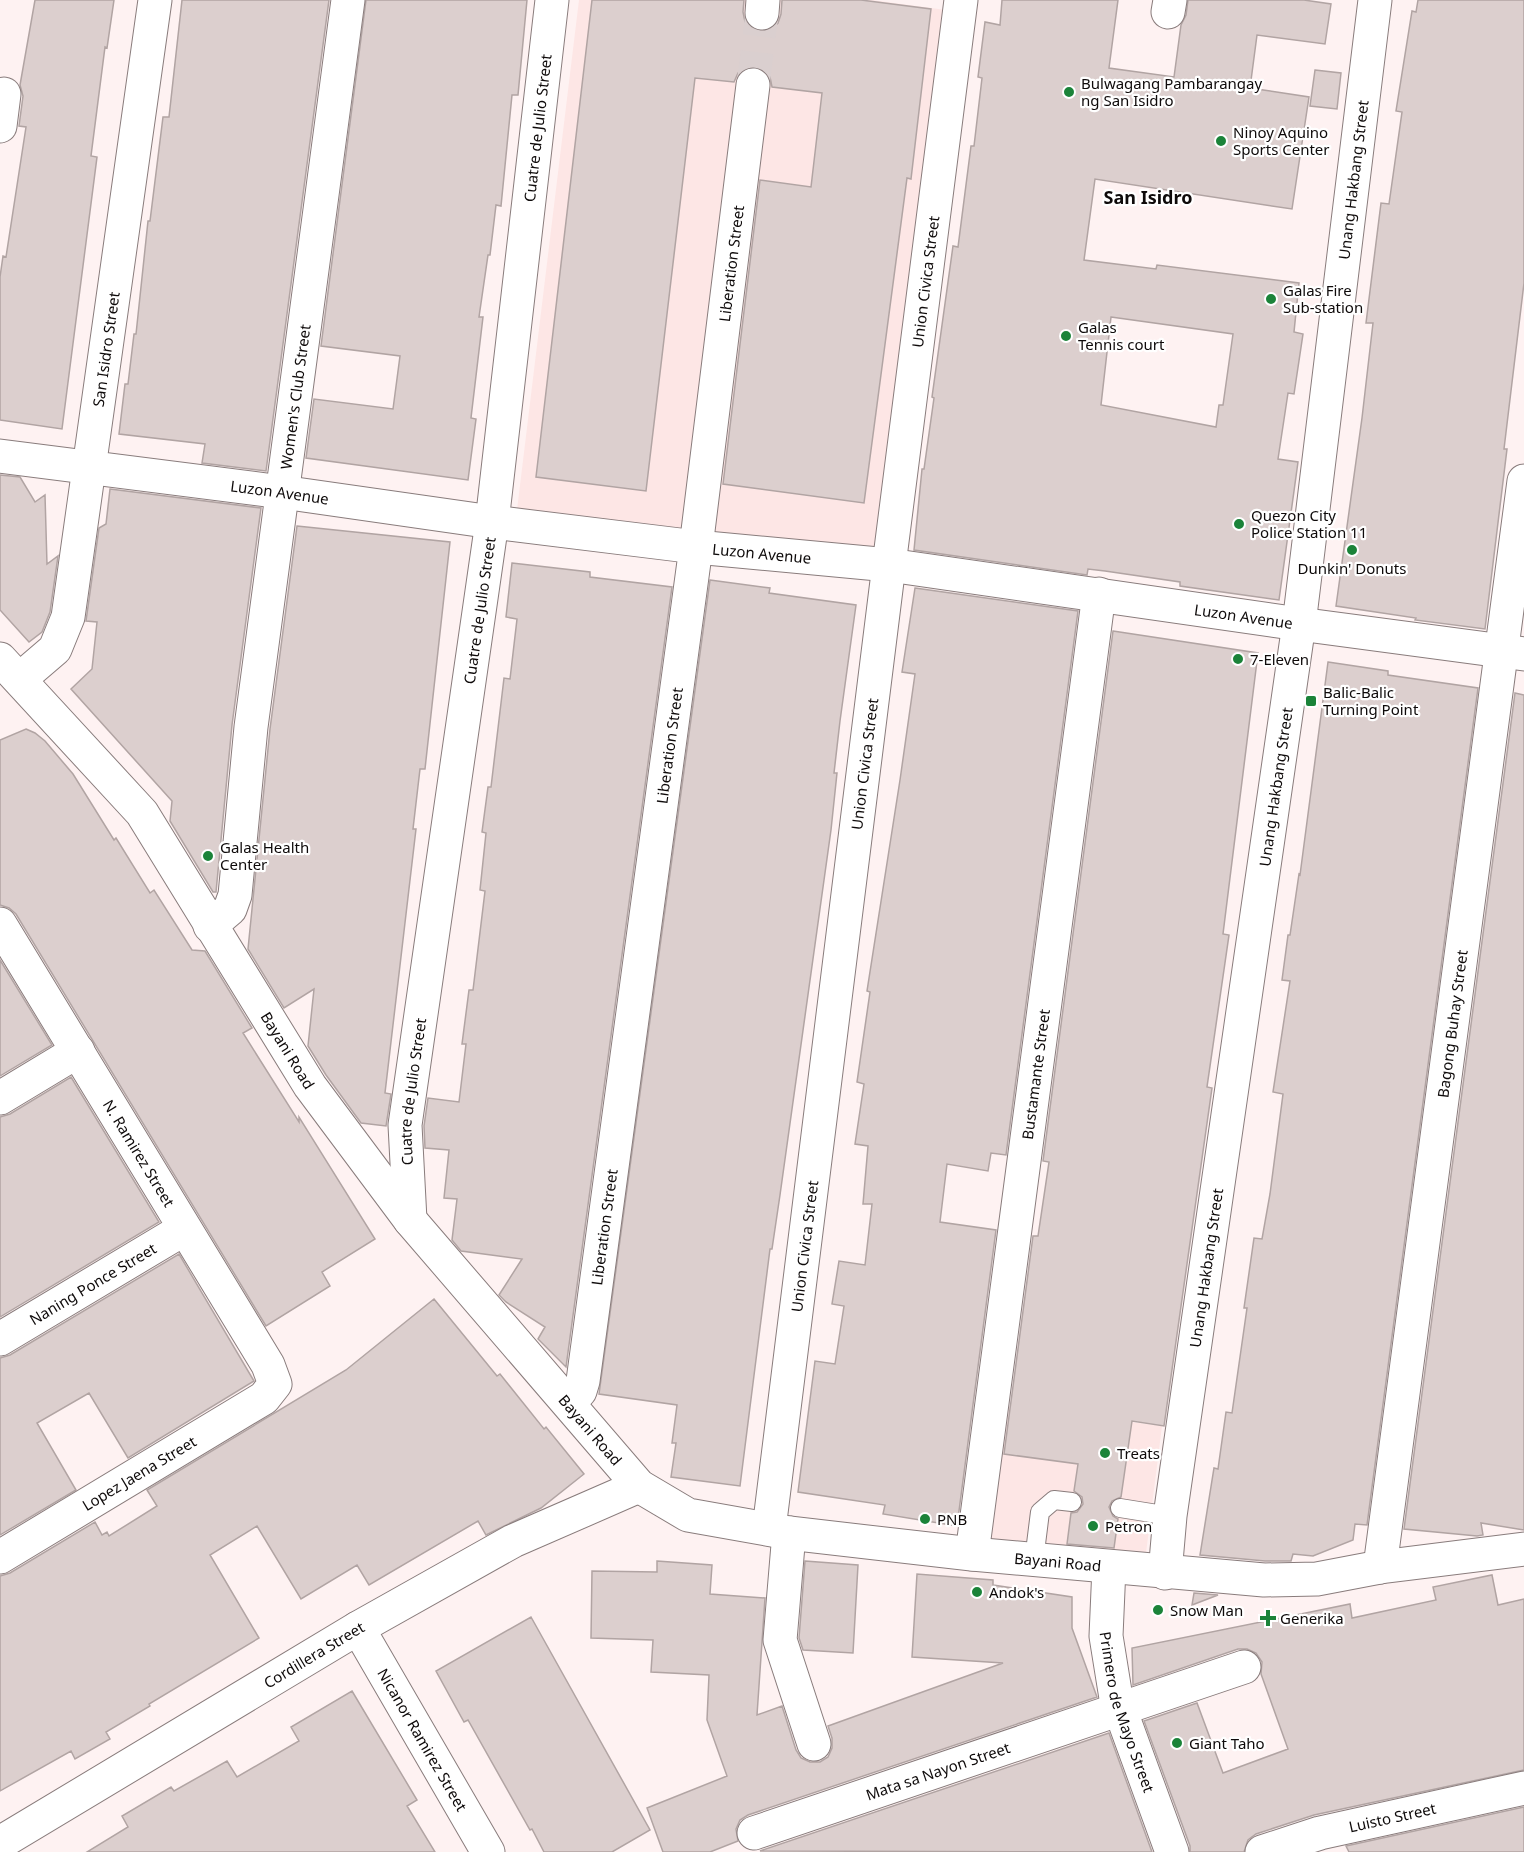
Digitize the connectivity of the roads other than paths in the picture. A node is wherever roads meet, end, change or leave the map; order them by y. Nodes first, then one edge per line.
1 (155, 0) edge
2 (348, 0) edge
3 (552, 0) edge
4 (962, 0) edge
5 (1375, 0) edge
6 (753, 85) tunnel mouth
7 (0, 456) edge
8 (90, 467) junction
9 (1524, 481) edge
10 (282, 492) junction
11 (492, 522) junction
12 (696, 546) junction
13 (889, 565) junction
14 (1100, 594) junction
15 (1299, 624) junction
16 (1513, 652) edge
17 (10, 669) edge
18 (0, 924) edge
19 (210, 926) junction
20 (78, 1051) junction
21 (0, 1098) edge
22 (410, 1220) junction
23 (184, 1229) junction
24 (0, 1339) edge
25 (274, 1384) joint
26 (569, 1403) junction
27 (639, 1486) junction
28 (1072, 1502) dead end
29 (1120, 1508) dead end
30 (1170, 1516) junction
31 (779, 1531) junction
32 (1524, 1549) edge
33 (972, 1554) junction
34 (0, 1557) edge
35 (1034, 1560) junction
36 (1109, 1567) junction
37 (1380, 1567) junction
38 (1165, 1573) junction
39 (358, 1628) junction
40 (1244, 1667) dead end
41 (1120, 1709) junction
42 (814, 1744) dead end
43 (1524, 1788) edge
44 (754, 1833) dead end
45 (3, 1846) edge
46 (488, 1852) edge
47 (1172, 1852) edge
48 (1262, 1852) edge

1 - 8 street, San Isidro Street
2 - 10 street, Women's Club Street
3 - 11 street, Cuatre de Julio Street
4 - 13 street, Union Civica Street
5 - 15 street, Unang Hakbang Street
6 - 12 street, Liberation Street
7 - 8 street, Luzon Avenue
8 - 10 street, Luzon Avenue
8 - 17 street, San Isidro Street
9 - 16 street, Bagong Buhay Street
10 - 11 street, Luzon Avenue
10 - 19 street, Women's Club Street
11 - 12 street, Luzon Avenue
11 - 22 street, Cuatre de Julio Street
12 - 13 street, Luzon Avenue
12 - 26 street, Liberation Street
13 - 14 street, Luzon Avenue
13 - 31 street, Union Civica Street
14 - 15 street, Luzon Avenue
14 - 33 street, Bustamante Street
15 - 16 street, Luzon Avenue
15 - 30 street, Unang Hakbang Street
16 - 37 street, Bagong Buhay Street
17 - 19 street, Bayani Road
18 - 20 street, N. Ramirez Street
19 - 22 street, Bayani Road
20 - 21 street
20 - 23 street, N. Ramirez Street
22 - 26 street, Bayani Road
23 - 24 street, Naning Ponce Street
23 - 25 street, N. Ramirez Street
25 - 34 street, Lopez Jaena Street
26 - 27 street, Bayani Road
27 - 31 street, Bayani Road
27 - 39 street, Cordillera Street
28 - 35 lane
29 - 30 lane
30 - 38 street, Unang Hakbang Street
31 - 33 street, Bayani Road
31 - 42 street, Union Civica Street
32 - 37 street, Bayani Road
33 - 35 street, Bayani Road
35 - 36 street, Bayani Road
36 - 38 street, Bayani Road
36 - 41 street, Primero de Mayo Street
37 - 38 street, Bayani Road
39 - 45 street, Cordillera Street
39 - 46 street, Nicanor Ramirez Street
40 - 41 street, Mata sa Nayon Street
41 - 44 street, Mata sa Nayon Street
41 - 47 street, Primero de Mayo Street
43 - 48 street, Luisto Street

